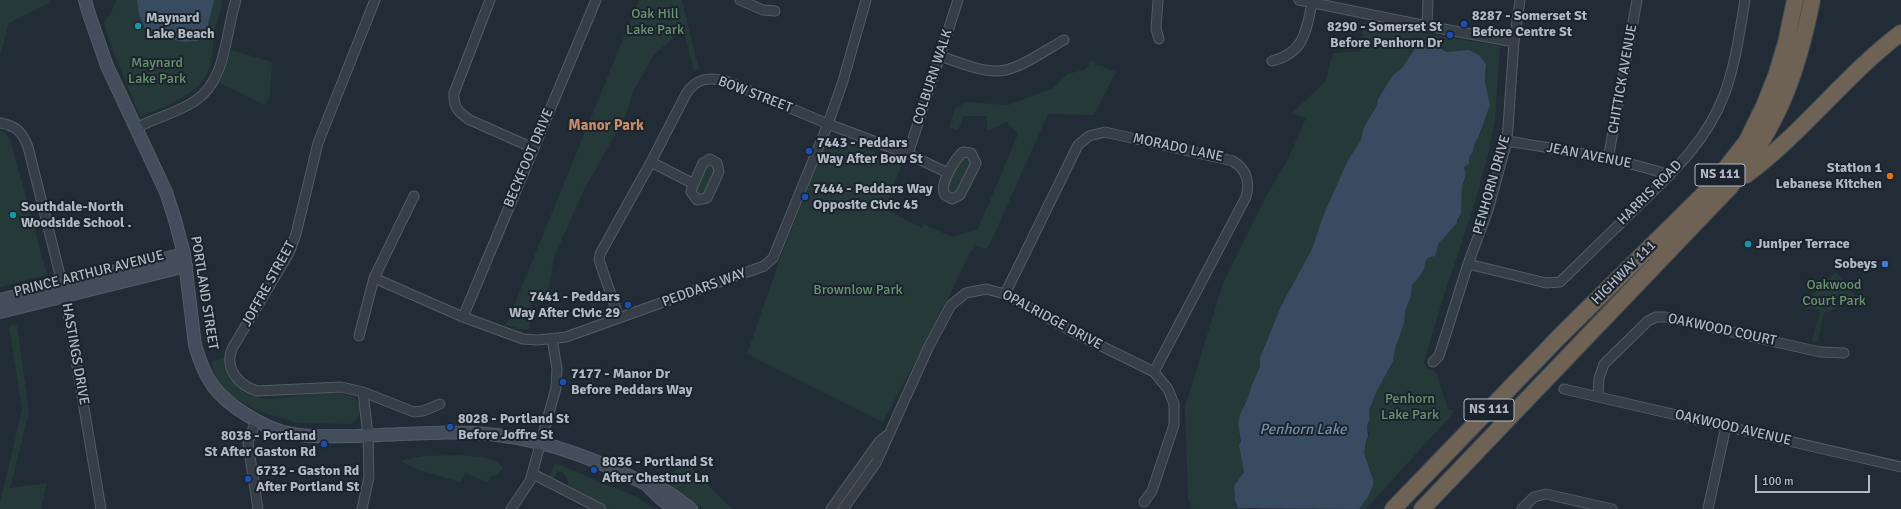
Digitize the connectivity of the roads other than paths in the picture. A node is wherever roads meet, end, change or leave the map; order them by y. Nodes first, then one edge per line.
1 (86, 0) edge
2 (236, 0) edge
3 (375, 0) edge
4 (490, 0) edge
5 (596, 0) edge
6 (740, 0) edge
7 (866, 0) edge
8 (958, 0) edge
9 (1158, 0) edge
10 (1299, 0) edge
11 (1428, 0) edge
12 (1520, 0) edge
13 (1637, 0) edge
14 (1745, 0) edge
15 (1795, 0) edge
16 (1812, 0) edge
17 (1312, 3) junction
18 (775, 10) dead end
19 (1427, 26) junction
20 (1901, 33) edge
21 (1158, 39) dead end
22 (1064, 40) dead end
23 (1514, 42) junction
24 (940, 56) junction
25 (1272, 61) dead end
26 (0, 123) edge
27 (828, 124) junction
28 (136, 128) junction
29 (1507, 140) junction
30 (533, 148) junction
31 (908, 154) junction
32 (1608, 159) junction
33 (651, 162) junction
34 (948, 173) junction
35 (1670, 175) junction
36 (694, 184) dead end
37 (1730, 187) junction
38 (414, 196) dead end
39 (185, 260) junction
40 (1468, 264) junction
41 (374, 278) junction
42 (64, 290) junction
43 (1005, 294) junction
44 (0, 300) edge
45 (0, 312) edge
46 (463, 316) junction
47 (619, 318) junction
48 (359, 336) dead end
49 (552, 340) junction
50 (1844, 353) dead end
51 (1433, 362) dead end
52 (1154, 372) junction
53 (1564, 389) dead end
54 (363, 392) junction
55 (1598, 397) junction
56 (440, 404) dead end
57 (256, 420) junction
58 (1726, 426) junction
59 (368, 435) junction
60 (887, 435) junction
61 (542, 443) junction
62 (1901, 467) edge
63 (533, 474) junction
64 (648, 486) junction
65 (1144, 502) dead end
66 (101, 509) edge
67 (258, 509) edge
68 (362, 509) edge
69 (511, 509) edge
70 (601, 509) edge
71 (674, 509) edge
72 (691, 509) edge
73 (831, 509) edge
74 (843, 509) edge
75 (1393, 509) edge
76 (1422, 509) edge
77 (1522, 509) edge
78 (1612, 509) edge
79 (1708, 509) edge

1 - 28 main road, PORTLAND STREET
2 - 28 street
3 - 54 street, JOFFRE STREET
4 - 30 street
5 - 30 street, BECKFOOT DRIVE
6 - 18 street
7 - 27 street, PEDDARS WAY
8 - 24 street, COLBURN WALK
9 - 21 street
10 - 17 street
11 - 19 street
12 - 23 street, PENHORN DRIVE
13 - 32 street, CHITTICK AVENUE
14 - 35 street, HARRIS ROAD
15 - 75 highway, HIGHWAY 111 / NS 111
16 - 37 highway, HIGHWAY 111 / NS 111
17 - 19 street
17 - 25 street
19 - 23 street
20 - 37 highway
22 - 24 street
23 - 29 street, PENHORN DRIVE
24 - 31 street, COLBURN WALK
26 - 42 street, HASTINGS DRIVE
27 - 31 street, BOW STREET
27 - 33 street, BOW STREET
27 - 47 street, PEDDARS WAY
28 - 39 main road, PORTLAND STREET
29 - 32 street, JEAN AVENUE
29 - 40 street, PENHORN DRIVE
30 - 46 street, BECKFOOT DRIVE
31 - 34 street, BOW STREET
32 - 35 street, JEAN AVENUE
33 - 36 street
33 - 47 street, BOW STREET
34 - 34 street
35 - 40 street, HARRIS ROAD
37 - 76 highway, HIGHWAY 111 / NS 111
38 - 41 street
39 - 42 main road, PRINCE ARTHUR AVENUE
39 - 57 main road, PORTLAND STREET
40 - 51 street, PENHORN DRIVE
41 - 46 street, PEDDARS WAY
41 - 48 street
42 - 44 main road, PRINCE ARTHUR AVENUE
42 - 45 main road, PRINCE ARTHUR AVENUE
42 - 66 street, HASTINGS DRIVE
43 - 52 street, OPALRIDGE DRIVE
43 - 52 street, MORADO LANE
43 - 60 street, OPALRIDGE DRIVE
46 - 49 street, PEDDARS WAY
47 - 49 street, PEDDARS WAY
49 - 61 street
50 - 55 street, OAKWOOD COURT
52 - 65 street, OPALRIDGE DRIVE
53 - 55 street, OAKWOOD AVENUE
54 - 56 street, JOFFRE STREET
54 - 59 street
55 - 58 street, OAKWOOD AVENUE
57 - 59 main road, PORTLAND STREET
57 - 67 street
58 - 62 street, OAKWOOD AVENUE
58 - 79 street
59 - 61 main road, PORTLAND STREET
59 - 68 street
60 - 73 street, OPALRIDGE DRIVE
60 - 74 street, OPALRIDGE DRIVE
61 - 63 street
61 - 64 main road, PORTLAND STREET
63 - 69 street
63 - 70 street
64 - 71 main road, PORTLAND STREET
64 - 72 main road, PORTLAND STREET
77 - 78 street

